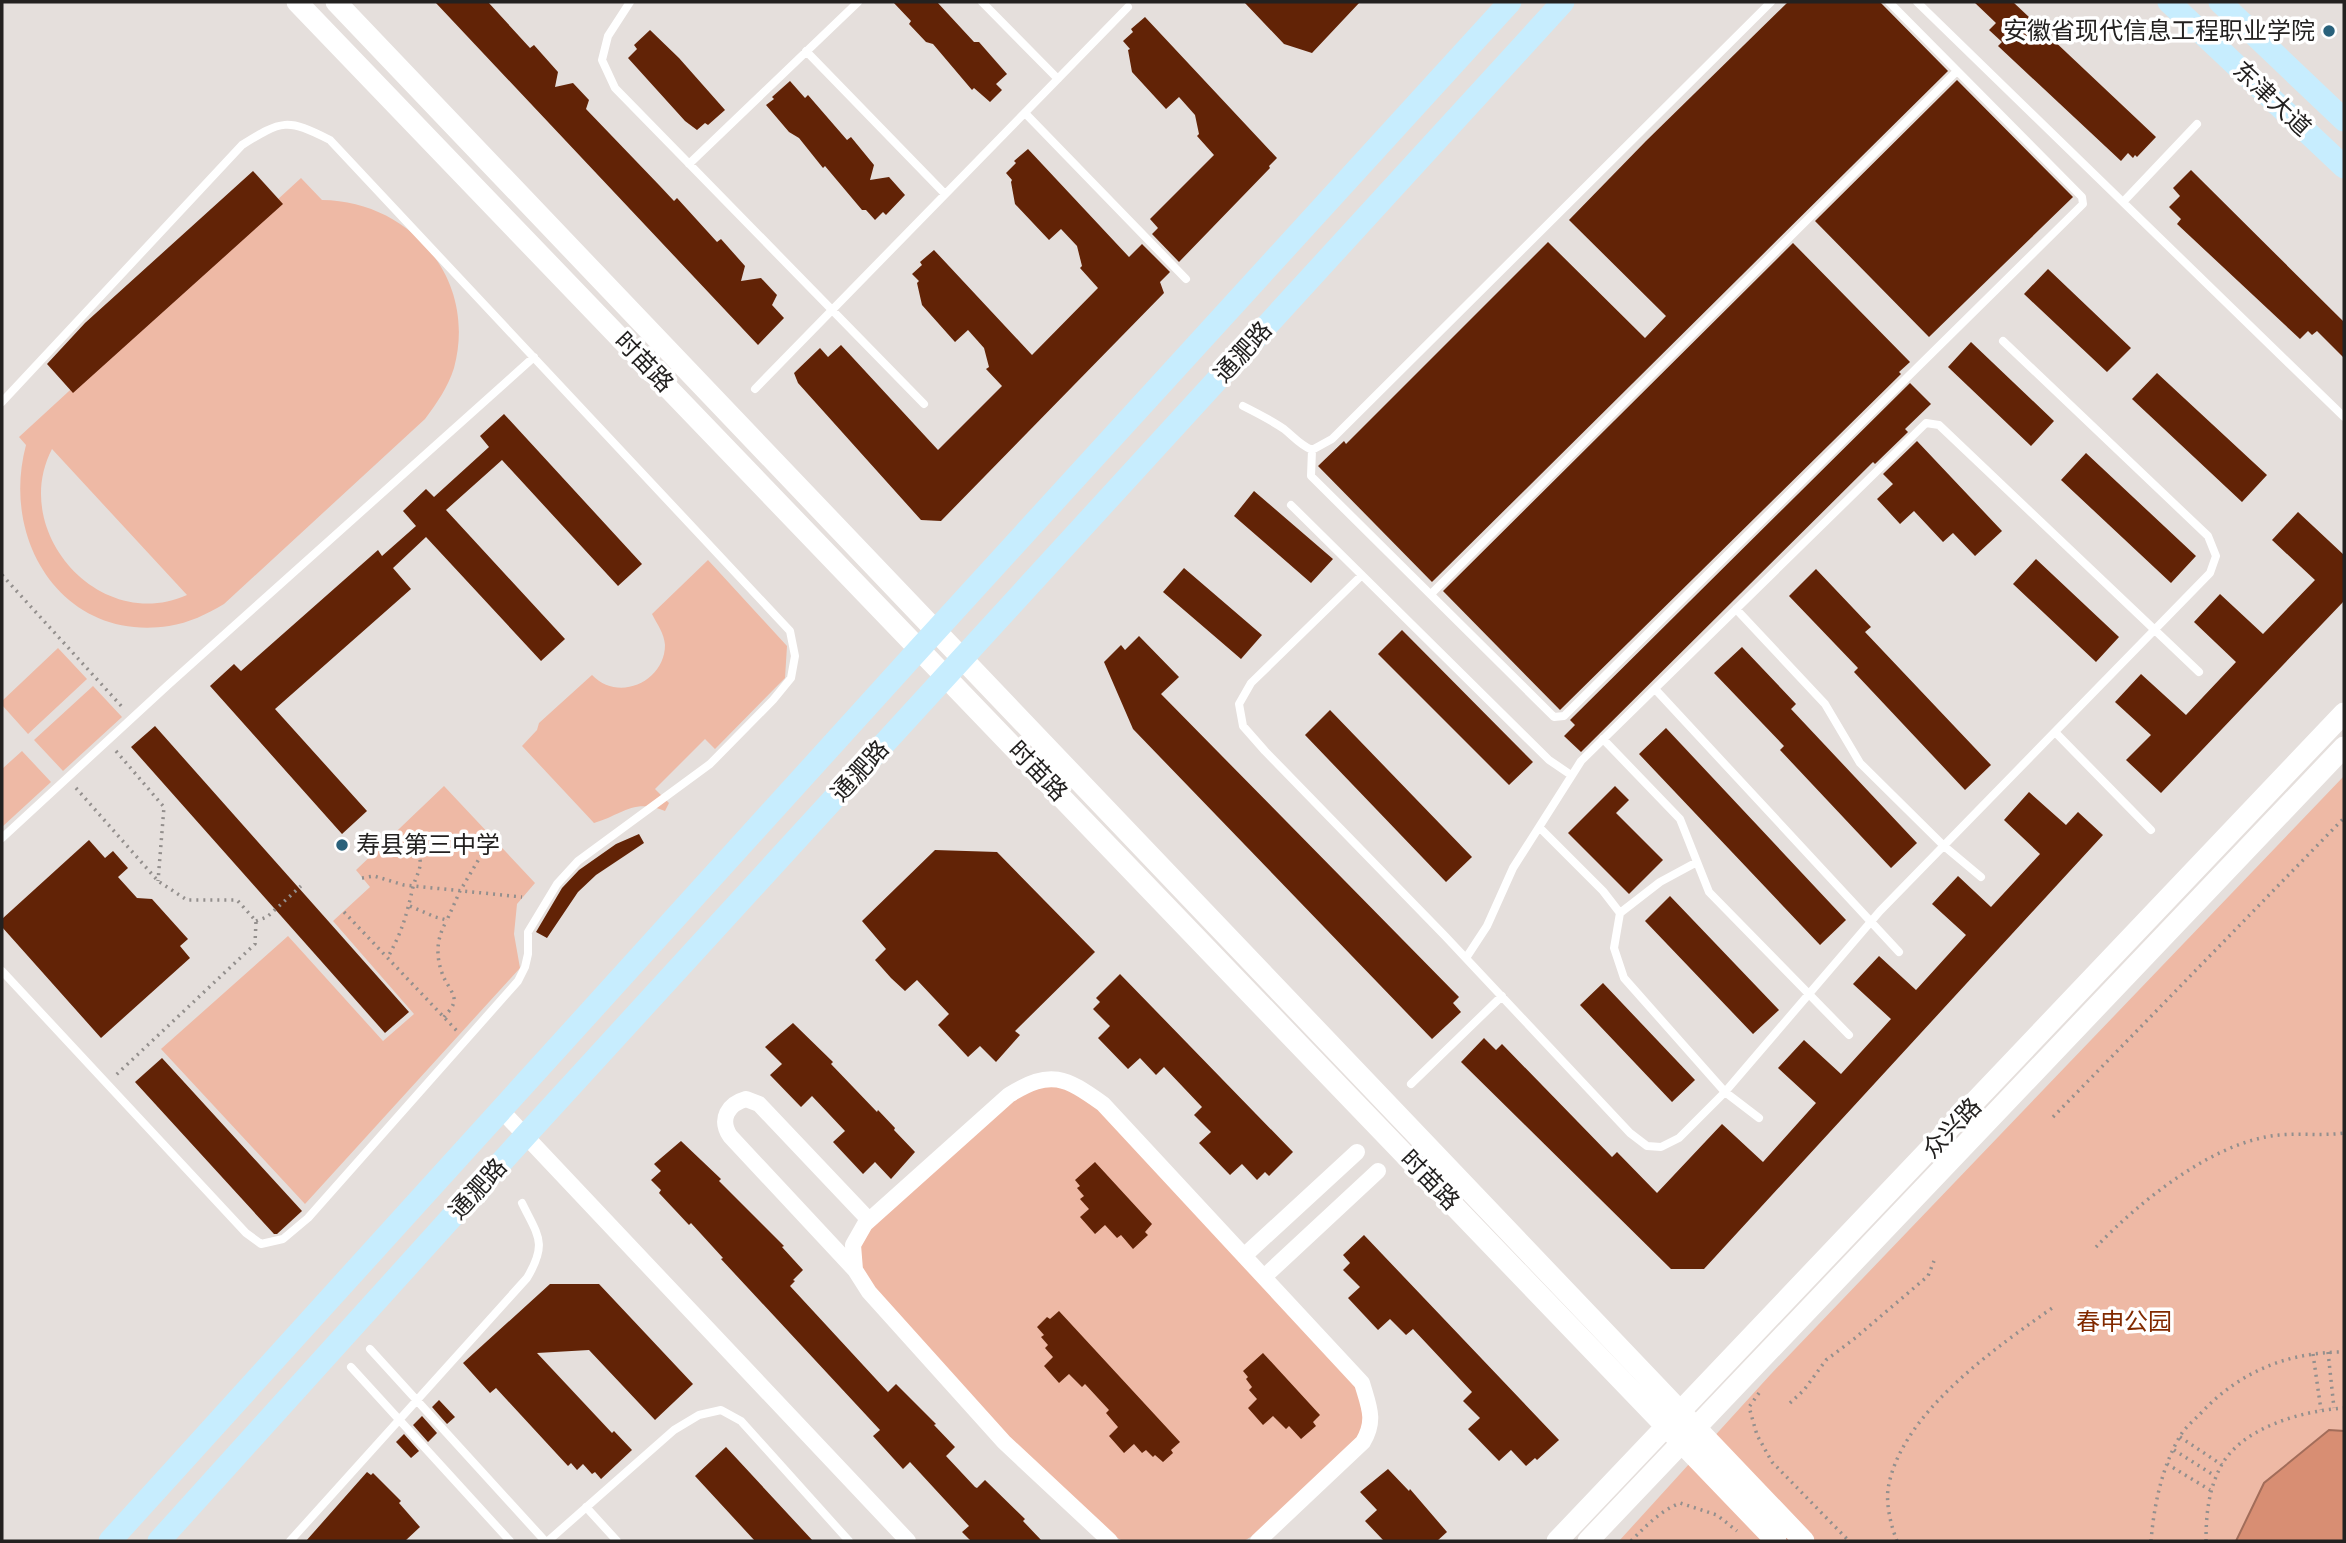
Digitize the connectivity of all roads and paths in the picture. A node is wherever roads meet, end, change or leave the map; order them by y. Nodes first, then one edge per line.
1 (298, 2) edge
2 (336, 2) edge
3 (630, 2) edge
4 (858, 2) edge
5 (982, 2) edge
6 (1510, 2) edge
7 (1563, 2) edge
8 (1770, 2) edge
9 (1889, 2) edge
10 (1917, 2) edge
11 (2169, 2) edge
12 (2220, 2) edge
13 (1128, 7) dead end
14 (806, 51) junction
15 (1956, 72) dead end
16 (1058, 79) junction
17 (1024, 113) junction
18 (2344, 120) edge
19 (2197, 124) dead end
20 (689, 164) junction
21 (2344, 167) edge
22 (945, 194) junction
23 (2124, 201) junction
24 (1186, 279) dead end
25 (2003, 341) dead end
26 (534, 357) junction
27 (755, 389) dead end
28 (2, 402) edge
29 (924, 404) dead end
30 (1243, 406) dead end
31 (2344, 417) edge
32 (1312, 450) junction
33 (1291, 505) dead end
34 (2, 575) edge
35 (1361, 576) junction
36 (1432, 593) dead end
37 (1736, 609) junction
38 (2154, 630) junction
39 (936, 631) junction
40 (920, 648) junction
41 (963, 658) junction
42 (2199, 672) dead end
43 (947, 676) junction
44 (1655, 689) junction
45 (2344, 713) edge
46 (132, 718) junction
47 (2055, 732) junction
48 (1603, 739) junction
49 (107, 741) junction
50 (2344, 747) edge
51 (1572, 775) junction
52 (67, 778) junction
53 (2344, 818) edge
54 (1539, 827) junction
55 (2151, 830) dead end
56 (492, 837) dead end
57 (2, 838) edge
58 (385, 842) dead end
59 (1944, 846) junction
60 (1697, 862) junction
61 (1981, 877) dead end
62 (362, 878) dead end
63 (158, 881) junction
64 (301, 886) dead end
65 (413, 886) junction
66 (460, 891) junction
67 (522, 897) dead end
68 (410, 905) junction
69 (344, 912) dead end
70 (1620, 913) junction
71 (447, 920) junction
72 (256, 921) junction
73 (1899, 952) dead end
74 (388, 957) junction
75 (1466, 958) junction
76 (2, 971) edge
77 (1502, 996) junction
78 (444, 1017) junction
79 (1849, 1035) dead end
80 (466, 1040) junction
81 (107, 1084) junction
82 (1411, 1084) dead end
83 (1725, 1091) junction
84 (501, 1110) junction
85 (2053, 1116) dead end
86 (1759, 1118) dead end
87 (2344, 1133) edge
88 (526, 1135) junction
89 (1357, 1152) dead end
90 (1378, 1171) dead end
91 (522, 1203) dead end
92 (869, 1220) junction
93 (2096, 1247) dead end
94 (1244, 1256) junction
95 (1934, 1261) dead end
96 (855, 1270) junction
97 (1264, 1277) junction
98 (2055, 1306) dead end
99 (370, 1349) dead end
100 (2328, 1352) junction
101 (2344, 1352) edge
102 (2313, 1354) junction
103 (351, 1367) dead end
104 (1763, 1387) dead end
105 (1790, 1403) dead end
106 (2334, 1408) junction
107 (2344, 1408) edge
108 (2321, 1410) junction
109 (1674, 1420) junction
110 (2180, 1437) junction
111 (1682, 1443) junction
112 (2174, 1450) junction
113 (2168, 1464) junction
114 (2222, 1465) junction
115 (2214, 1476) dead end
116 (2211, 1491) junction
117 (586, 1507) junction
118 (1743, 1537) dead end
119 (110, 1541) edge
120 (159, 1541) edge
121 (290, 1541) edge
122 (510, 1541) edge
123 (546, 1541) edge
124 (617, 1541) edge
125 (849, 1541) edge
126 (908, 1541) edge
127 (1110, 1541) edge
128 (1258, 1541) edge
129 (1557, 1541) edge
130 (1588, 1541) edge
131 (1631, 1541) edge
132 (1776, 1541) edge
133 (1804, 1541) edge
134 (1849, 1541) edge
135 (1897, 1541) edge
136 (2151, 1541) edge
137 (2206, 1541) edge

1 - 40 street, 时苗路
2 - 39 street, 时苗路
3 - 20 lane
4 - 14 lane
5 - 16 lane
6 - 39 main road, 通淝路
7 - 41 main road, 通淝路
8 - 32 lane
9 - 32 lane
10 - 23 lane
11 - 21 main road, 东津大道
12 - 18 main road, 东津大道
13 - 16 lane
14 - 20 lane
14 - 22 lane
15 - 36 lane
16 - 17 lane
17 - 22 lane
17 - 24 lane
19 - 23 lane
20 - 29 lane
22 - 27 lane
23 - 31 lane
25 - 38 lane
26 - 28 lane
26 - 46 lane
26 - 80 lane
30 - 32 lane
33 - 35 lane
34 - 46 path
35 - 51 lane
35 - 75 lane
37 - 38 lane
37 - 44 lane
37 - 59 lane
38 - 42 lane
38 - 47 lane
39 - 40 main road, 通淝路
39 - 41 street, 时苗路
40 - 43 street, 时苗路
40 - 84 main road, 通淝路
41 - 43 main road, 通淝路
41 - 109 street, 时苗路
43 - 88 main road, 通淝路
43 - 109 street, 时苗路
44 - 48 lane
44 - 73 lane
45 - 109 street, 众兴路
46 - 49 lane
47 - 55 lane
47 - 59 lane
48 - 51 lane
48 - 60 lane
49 - 52 lane
49 - 63 path
50 - 111 street, 众兴路
51 - 54 lane
52 - 57 lane
52 - 63 path
53 - 85 path
54 - 70 lane
54 - 75 lane
56 - 66 path
58 - 65 path
59 - 61 lane
59 - 83 lane
60 - 70 lane
60 - 79 lane
62 - 65 path
63 - 72 path
64 - 72 path
65 - 66 path
65 - 68 path
66 - 67 path
66 - 71 path
68 - 71 path
68 - 74 path
69 - 74 path
70 - 83 lane
71 - 78 path
72 - 81 path
74 - 78 path
75 - 77 lane
76 - 81 lane
77 - 82 lane
77 - 83 lane
78 - 80 path
80 - 81 lane
83 - 86 lane
84 - 88 street
84 - 119 main road, 通淝路
87 - 93 path
88 - 120 main road, 通淝路
88 - 126 street
89 - 94 street
90 - 97 street
91 - 121 lane
92 - 94 street
92 - 96 street
92 - 96 street
94 - 97 street
95 - 105 path
96 - 127 street
97 - 128 street
98 - 135 path
99 - 123 lane
100 - 101 path
100 - 102 path
100 - 106 path
102 - 108 path
102 - 110 path
103 - 122 lane
104 - 134 path
106 - 107 path
106 - 108 path
108 - 114 path
109 - 111 street, 时苗路
109 - 129 street, 众兴路
109 - 133 street, 时苗路
110 - 112 path
110 - 114 path
111 - 130 street, 众兴路
111 - 132 street, 时苗路
112 - 113 path
112 - 115 path
113 - 116 path
113 - 136 path
114 - 116 path
116 - 137 path
117 - 123 lane
117 - 124 lane
117 - 125 lane
118 - 131 path

